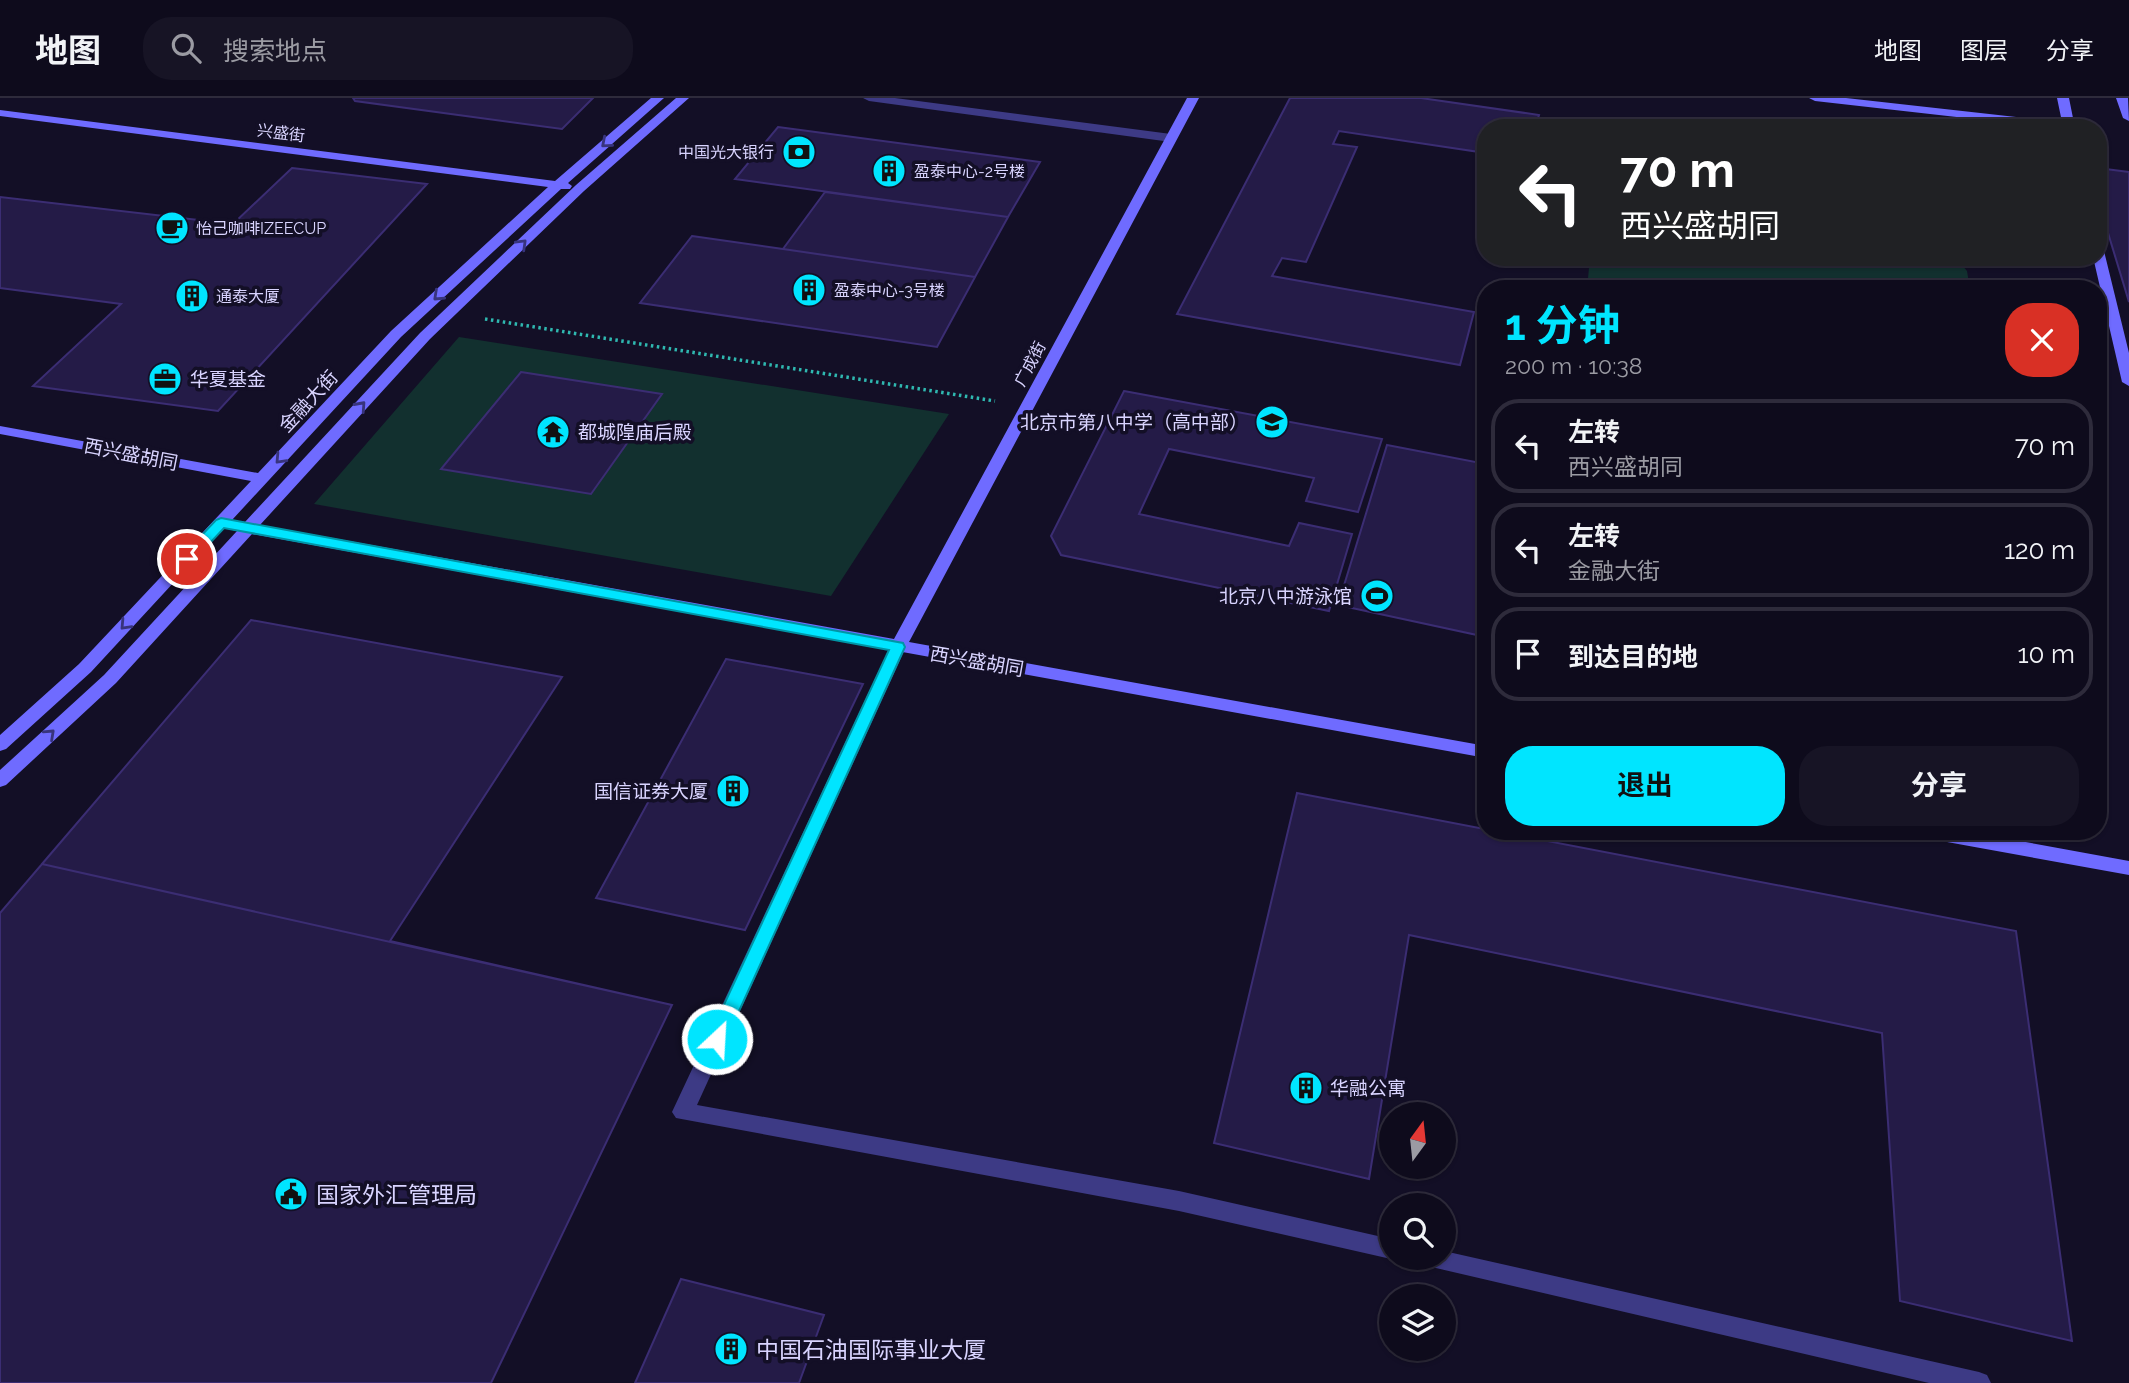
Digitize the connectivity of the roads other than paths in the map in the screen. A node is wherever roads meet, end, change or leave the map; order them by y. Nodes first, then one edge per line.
1 (658, 98) edge
2 (682, 98) edge
3 (869, 98) edge
4 (1192, 98) edge
5 (1815, 98) edge
6 (2063, 98) edge
7 (2122, 98) edge
8 (0, 113) edge
9 (2129, 118) edge
10 (1999, 119) edge
11 (2067, 119) edge
12 (1171, 138) junction
13 (558, 185) junction
14 (580, 188) junction
15 (2107, 289) edge
16 (2129, 382) edge
17 (0, 430) edge
18 (261, 478) junction
19 (221, 523) junction
20 (249, 528) junction
21 (898, 647) junction
22 (0, 745) edge
23 (1477, 750) edge
24 (0, 780) edge
25 (1975, 840) edge
26 (2129, 868) edge
27 (1379, 1246) edge
28 (1456, 1264) edge
29 (1979, 1383) edge

1 -> 13 main road, 金融大街
2 - 14 main road
3 - 12 street
4 - 12 main road, 广成街
5 - 10 main road
6 - 11 main road
7 - 9 main road
8 - 13 main road, 兴盛街
12 - 21 main road, 广成街
13 - 14 main road, 兴盛街
13 -> 18 main road, 金融大街
20 -> 14 main road
15 - 16 main road
17 - 18 main road, 西兴盛胡同
18 - 19 main road, 金融大街
19 - 20 main road, 西兴盛胡同
19 -> 22 main road, 金融大街
20 - 21 main road, 西兴盛胡同
24 -> 20 main road
21 - 23 main road, 西兴盛胡同
21 - 27 street
25 - 26 main road
28 - 29 street

